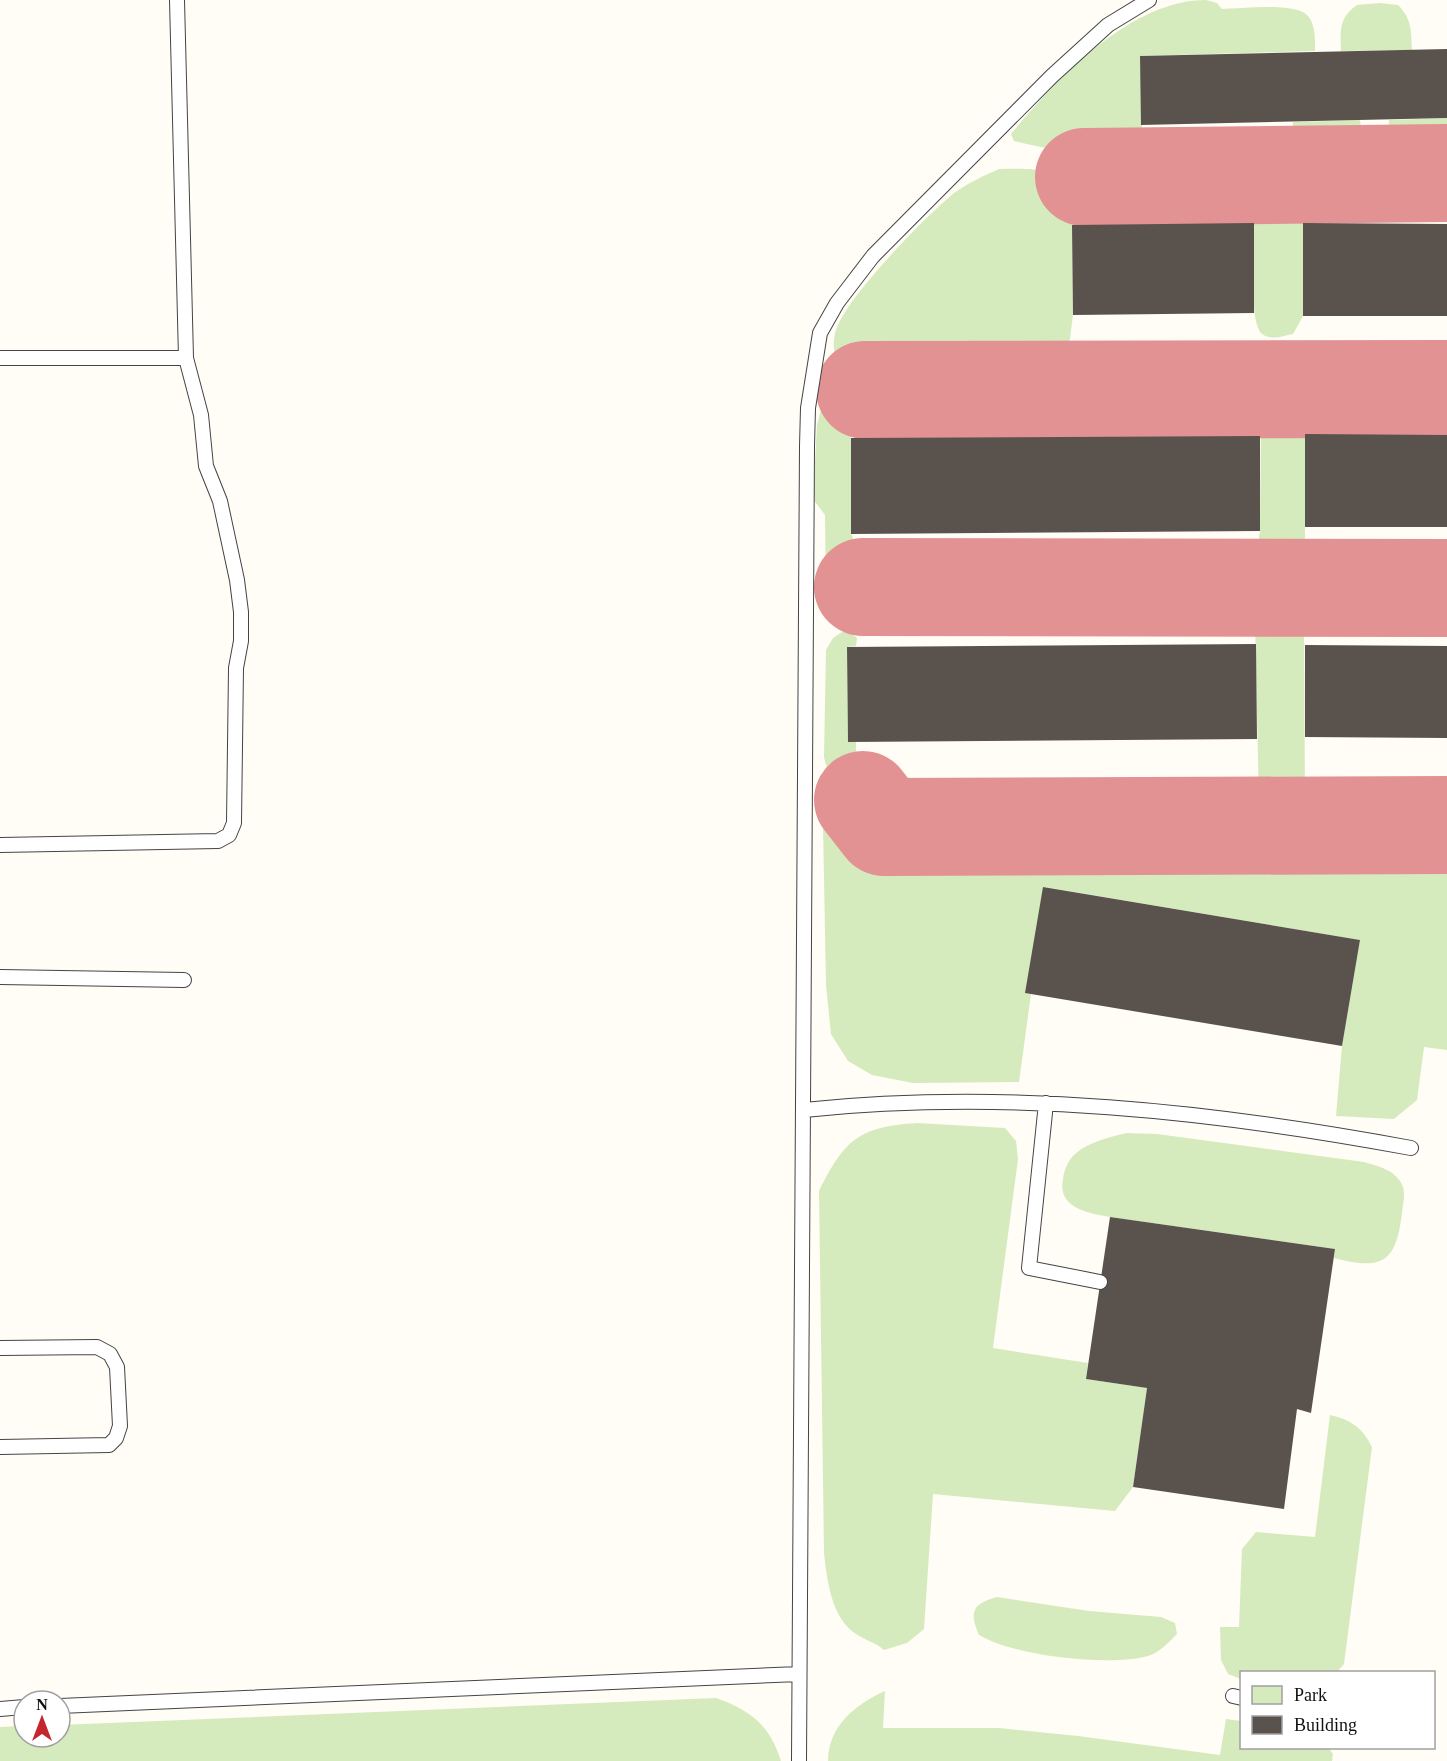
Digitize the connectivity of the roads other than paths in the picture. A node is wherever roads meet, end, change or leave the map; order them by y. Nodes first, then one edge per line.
1 (177, 0) edge
2 (1149, 0) edge
3 (0, 358) edge
4 (186, 358) junction
5 (0, 845) edge
6 (0, 977) edge
7 (184, 980) dead end
8 (1046, 1103) junction
9 (804, 1110) junction
10 (1411, 1148) dead end
11 (1100, 1282) dead end
12 (0, 1347) edge
13 (0, 1447) edge
14 (799, 1674) junction
15 (72, 1705) edge
16 (799, 1761) edge

1 - 4 lane
2 - 9 lane
3 - 4 lane
4 - 5 lane
6 - 7 lane
8 - 9 lane
8 - 10 lane
8 - 11 lane
9 - 14 lane
12 - 13 lane
14 - 15 lane
14 - 16 lane

